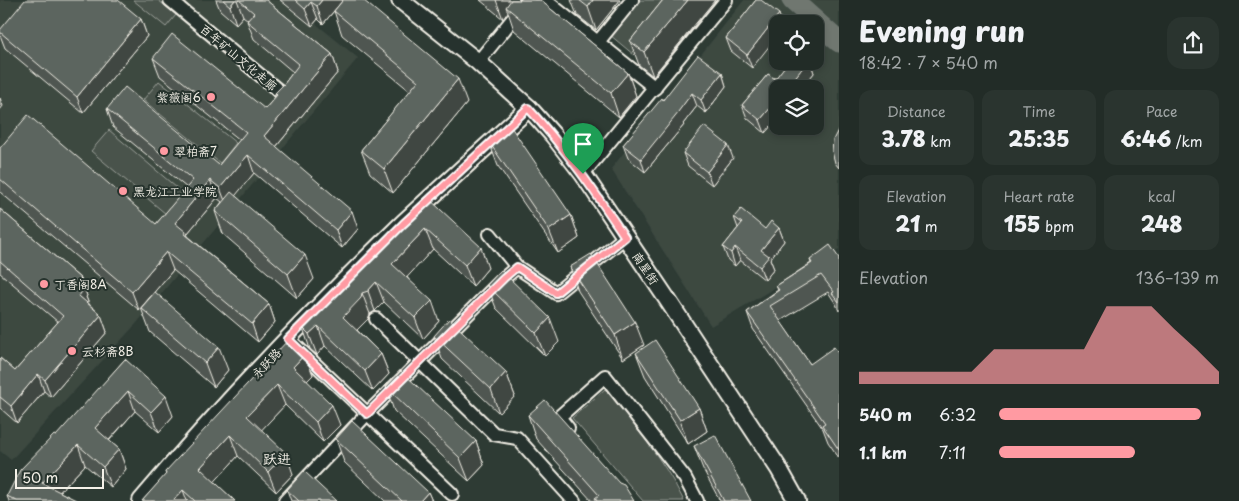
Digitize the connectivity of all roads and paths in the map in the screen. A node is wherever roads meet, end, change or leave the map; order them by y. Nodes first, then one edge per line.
1 (170, 0) edge
2 (400, 0) edge
3 (528, 0) edge
4 (545, 0) edge
5 (632, 0) edge
6 (726, 0) edge
7 (598, 42) junction
8 (478, 62) junction
9 (655, 88) junction
10 (285, 96) edge
11 (528, 108) junction
12 (583, 174) junction
13 (490, 234) dead end
14 (625, 237) junction
15 (517, 267) junction
16 (376, 319) dead end
17 (288, 339) junction
18 (420, 362) junction
19 (367, 414) junction
20 (578, 438) edge
21 (452, 494) dead end
22 (141, 501) edge
23 (286, 501) edge
24 (574, 501) edge
25 (697, 501) edge
26 (797, 501) edge

1 - 10 street, 百年矿山文化走廊
2 - 8 street, 南星街
3 - 8 street
4 - 7 street
5 - 7 street
6 - 9 street
7 - 9 street
8 - 11 street, 南星街
9 - 12 street
11 - 12 street, 南星街
11 - 17 street, 永跃路
12 - 14 street, 南星街
13 - 15 street
14 - 15 street
14 - 26 street, 南星街
15 - 18 street
16 - 18 street
17 - 19 street
17 - 22 street, 永跃路
18 - 19 street
18 - 24 street
19 - 21 street
19 - 23 street
20 - 25 street

